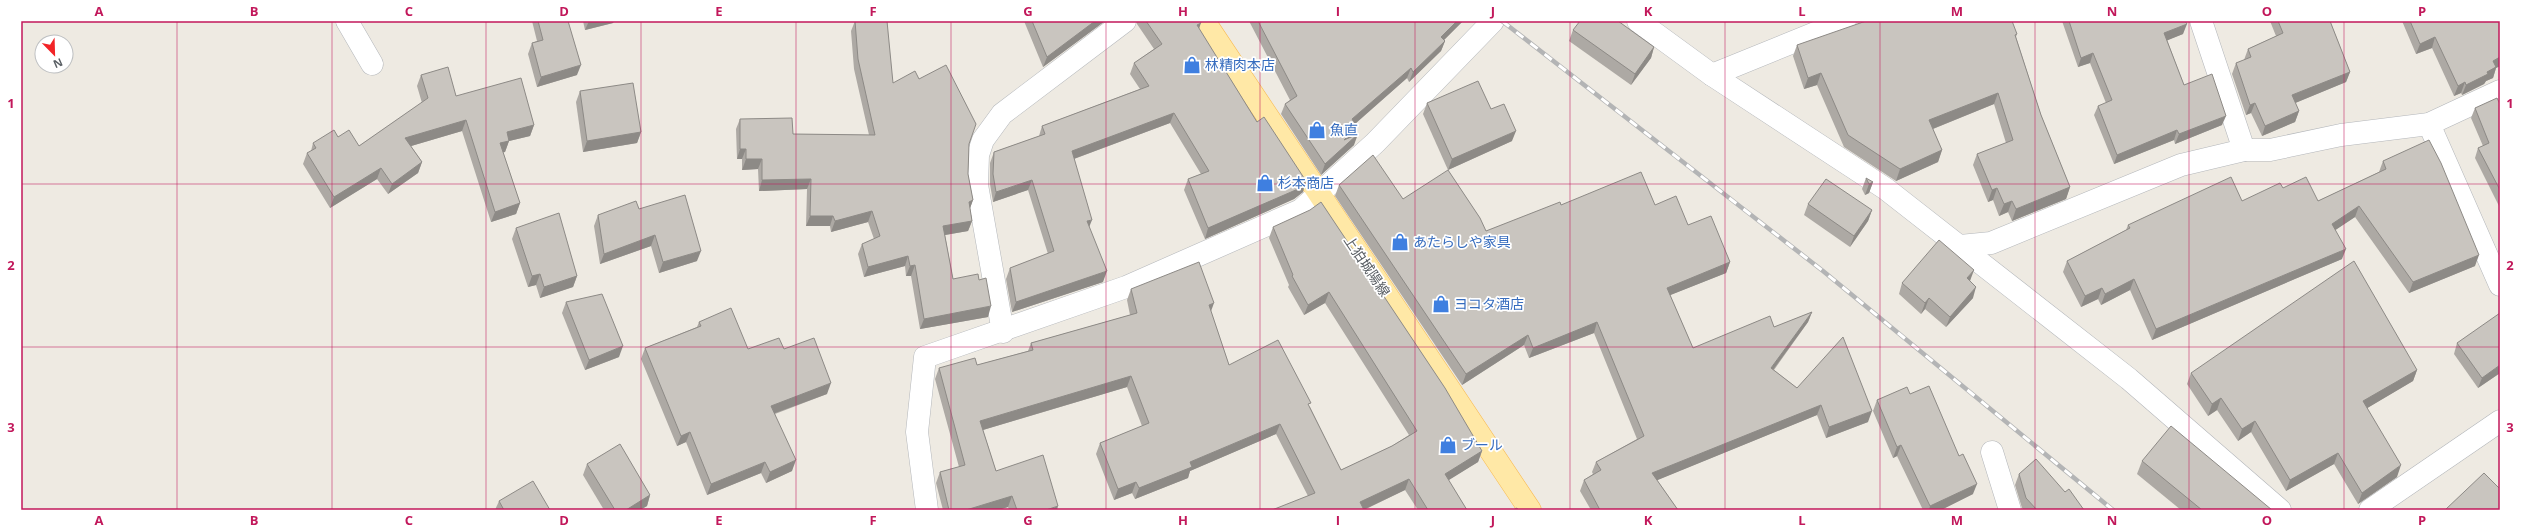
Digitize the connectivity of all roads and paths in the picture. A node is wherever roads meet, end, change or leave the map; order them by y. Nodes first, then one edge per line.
1 (347, 21) edge
2 (1125, 21) edge
3 (1204, 21) edge
4 (1493, 21) edge
5 (1638, 21) edge
6 (1845, 21) edge
7 (2201, 21) edge
8 (372, 64) dead end
9 (1712, 75) junction
10 (2500, 91) edge
11 (2429, 124) junction
12 (2244, 150) junction
13 (1318, 193) junction
14 (1960, 246) junction
15 (2500, 285) edge
16 (1003, 332) junction
17 (2500, 421) edge
18 (1992, 452) dead end
19 (927, 510) edge
20 (1530, 510) edge
21 (2010, 510) edge
22 (2280, 510) edge
23 (2370, 510) edge

1 - 8 street
2 - 16 street
3 - 13 main road, 上狛城陽線
4 - 13 street
5 - 9 street
6 - 9 street
7 - 12 street
9 - 14 street
10 - 11 street
11 - 12 street
11 - 15 street
12 - 14 street
13 - 16 street
13 - 20 main road, 上狛城陽線
14 - 22 street
16 - 19 street
17 - 23 street
18 - 21 street

